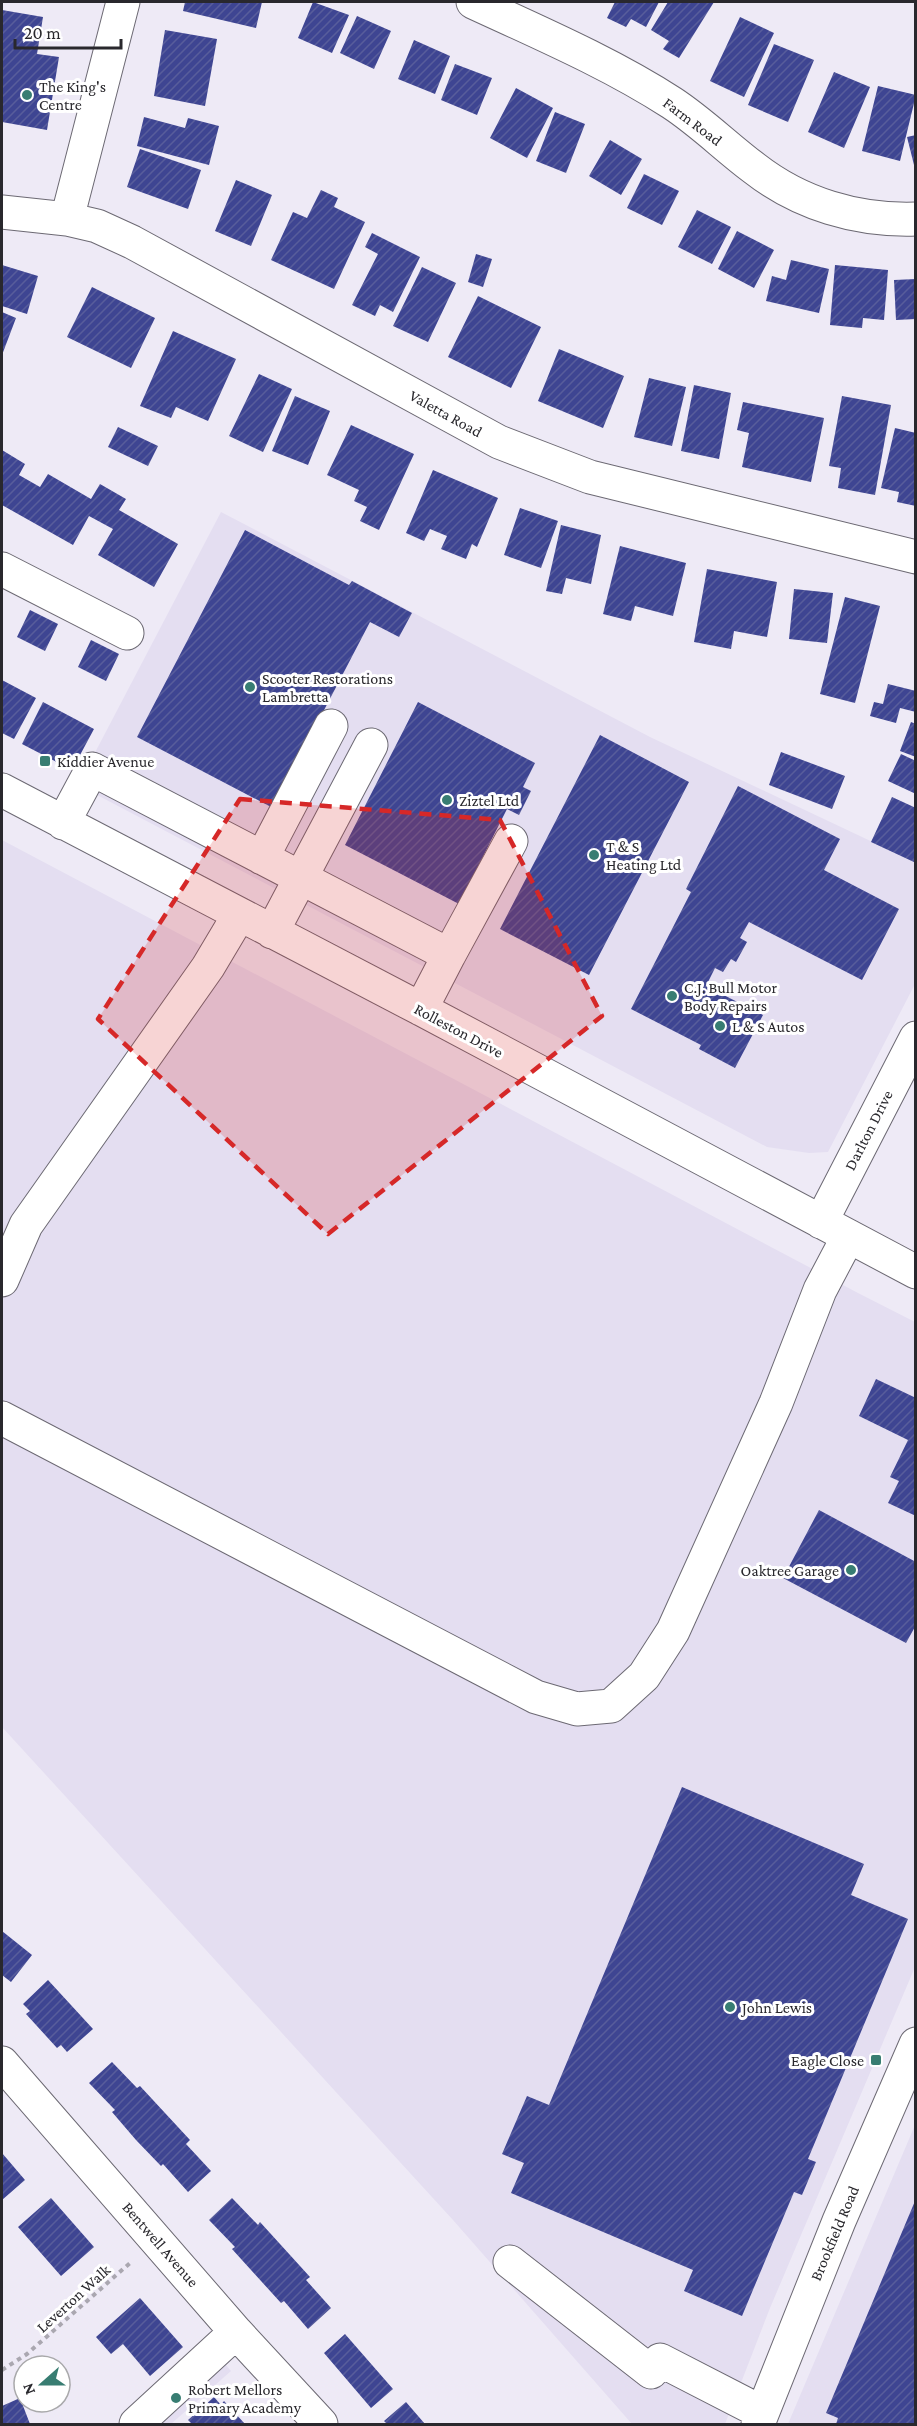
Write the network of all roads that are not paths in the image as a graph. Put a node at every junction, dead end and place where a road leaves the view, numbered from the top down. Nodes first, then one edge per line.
1 (123, 2) edge
2 (473, 2) edge
3 (2, 212) edge
4 (67, 219) junction
5 (915, 219) edge
6 (915, 557) edge
7 (2, 569) edge
8 (127, 633) dead end
9 (332, 726) dead end
10 (371, 746) dead end
11 (2, 790) edge
12 (63, 823) junction
13 (511, 841) dead end
14 (262, 858) junction
15 (300, 878) junction
16 (239, 915) junction
17 (272, 932) junction
18 (449, 955) junction
19 (421, 1009) junction
20 (915, 1038) edge
21 (834, 1230) junction
22 (915, 1272) edge
23 (2, 1280) edge
24 (2, 1418) edge
25 (915, 2044) edge
26 (2, 2063) edge
27 (510, 2262) dead end
28 (237, 2332) junction
29 (759, 2418) edge
30 (136, 2424) edge
31 (321, 2424) edge

1 - 4 street
2 - 5 street, Farm Road
3 - 4 street, Valetta Road
4 - 6 street, Valetta Road
7 - 8 street
9 - 14 street
10 - 15 street
11 - 12 street, Rolleston Drive
12 - 14 street
12 - 16 street, Rolleston Drive
13 - 18 street
14 - 15 street
15 - 17 street
15 - 18 street
16 - 17 street, Rolleston Drive
16 - 23 street
17 - 19 street, Rolleston Drive
18 - 19 street
19 - 21 street, Rolleston Drive
20 - 21 street, Darlton Drive
21 - 22 street, Rolleston Drive
21 - 24 street, Darlton Drive
25 - 29 street, Brookfield Road
26 - 28 street, Bentwell Avenue
27 - 29 street
28 - 30 street
28 - 31 street, Bentwell Avenue

